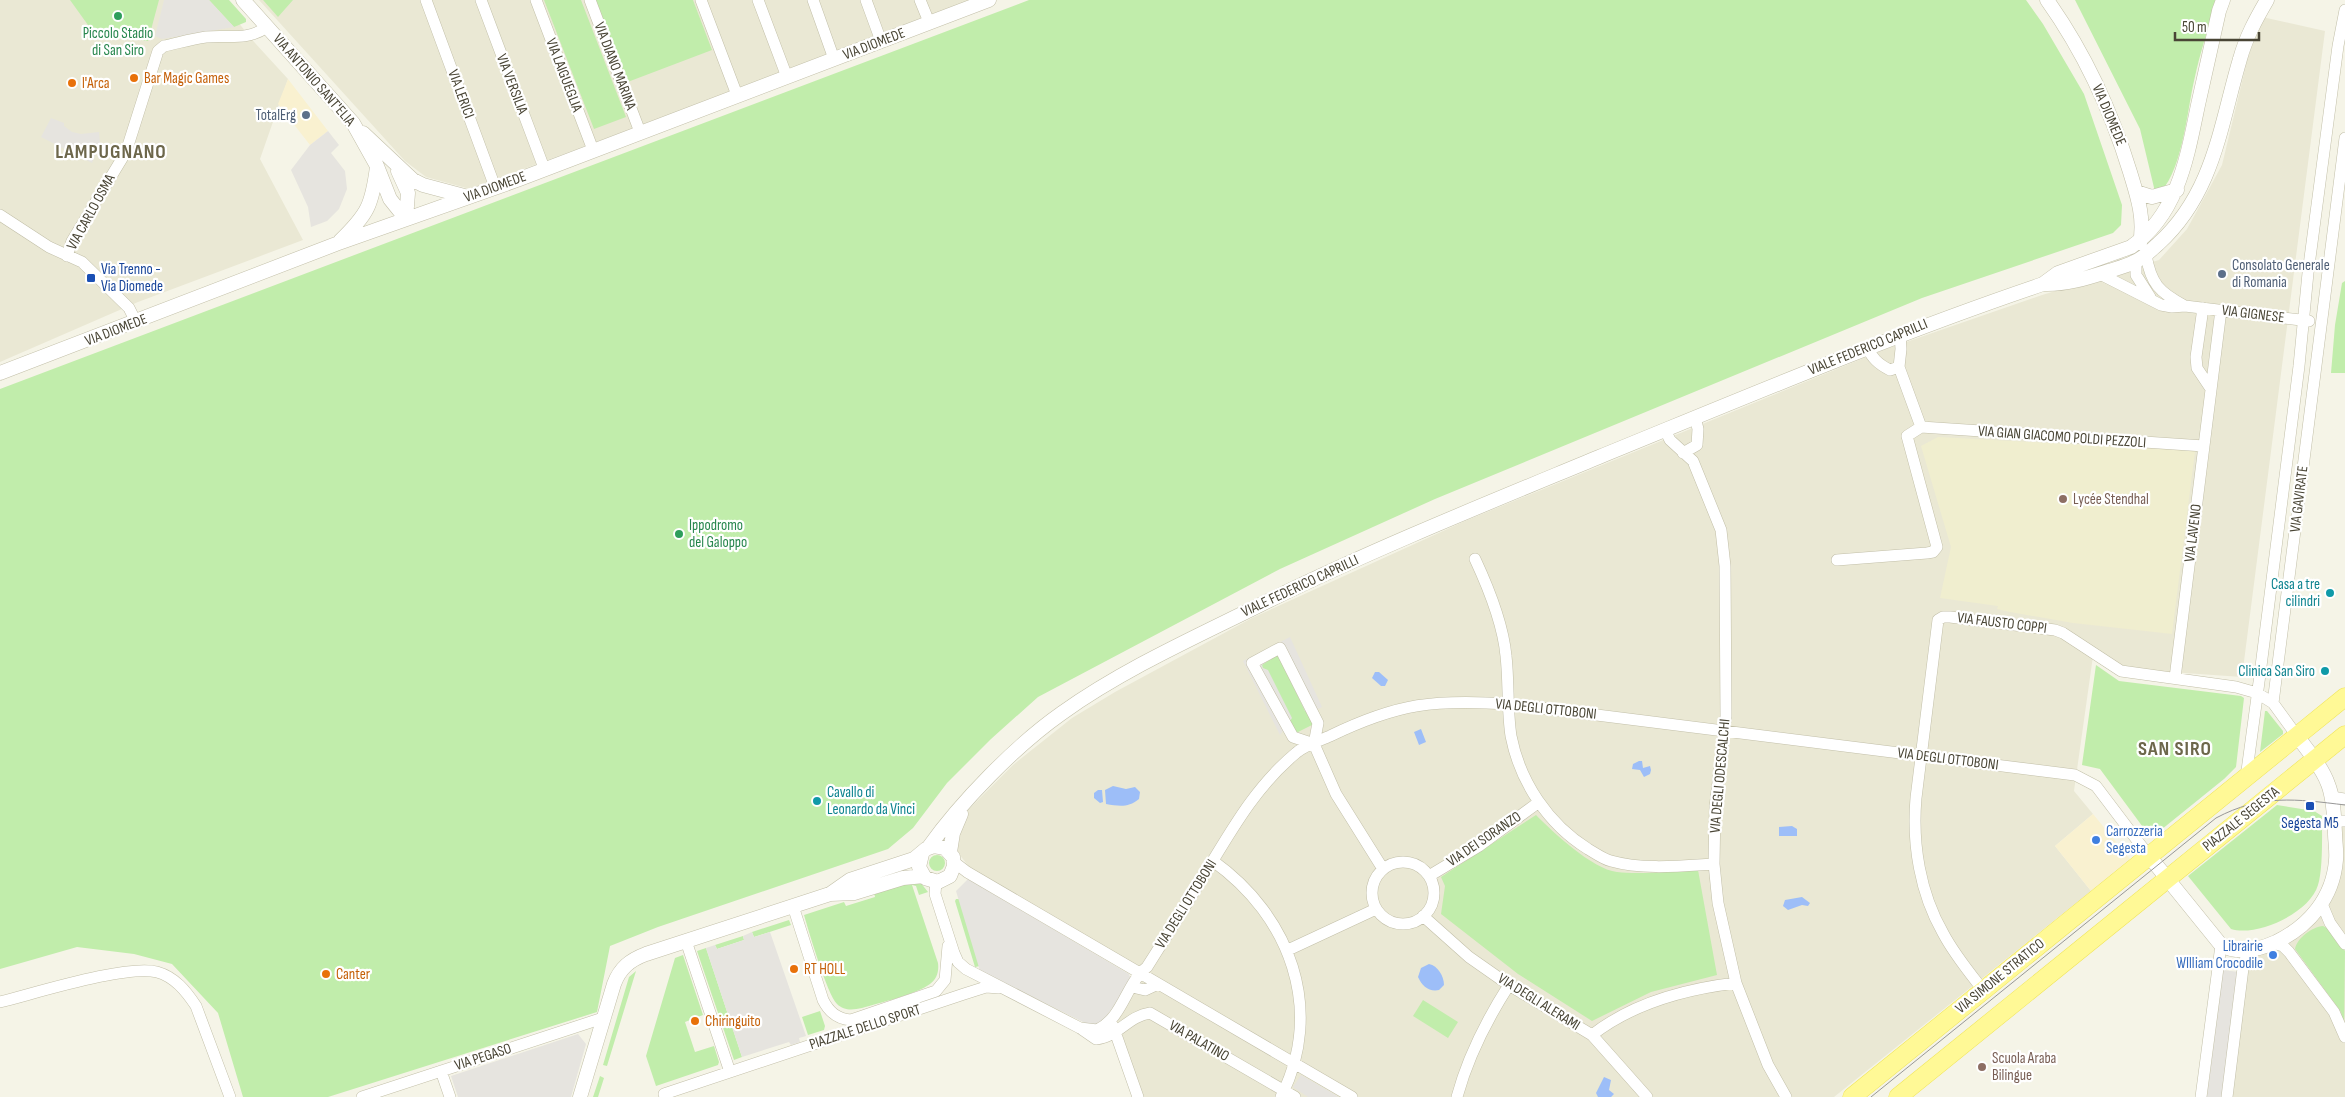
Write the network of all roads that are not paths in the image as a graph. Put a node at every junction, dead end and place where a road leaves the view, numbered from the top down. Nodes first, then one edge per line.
1 (243, 0) edge
2 (426, 0) edge
3 (481, 0) edge
4 (536, 0) edge
5 (590, 0) edge
6 (701, 0) edge
7 (758, 0) edge
8 (813, 0) edge
9 (866, 0) edge
10 (920, 0) edge
11 (989, 0) edge
12 (2047, 0) edge
13 (2266, 0) edge
14 (2218, 4) edge
15 (2345, 10) edge
16 (929, 22) junction
17 (267, 27) junction
18 (881, 41) junction
19 (834, 59) junction
20 (787, 77) junction
21 (737, 95) junction
22 (352, 123) junction
23 (640, 132) junction
24 (2345, 138) edge
25 (593, 150) junction
26 (389, 158) junction
27 (377, 166) junction
28 (544, 168) junction
29 (495, 187) junction
30 (2176, 190) junction
31 (2136, 192) junction
32 (468, 197) junction
33 (0, 215) edge
34 (406, 219) junction
35 (2140, 240) junction
36 (336, 244) junction
37 (67, 256) junction
38 (2141, 258) junction
39 (2100, 274) junction
40 (2042, 284) junction
41 (2306, 294) junction
42 (2324, 294) junction
43 (2153, 300) junction
44 (2185, 306) junction
45 (2203, 308) junction
46 (2221, 310) junction
47 (2303, 321) junction
48 (136, 322) junction
49 (2321, 323) junction
50 (1900, 334) junction
51 (1867, 347) junction
52 (2299, 362) junction
53 (1899, 366) junction
54 (2315, 366) junction
55 (0, 373) edge
56 (2211, 388) junction
57 (1695, 417) junction
58 (1921, 428) junction
59 (1665, 430) junction
60 (2204, 446) junction
61 (1683, 452) junction
62 (1474, 559) dead end
63 (1837, 560) dead end
64 (2175, 678) junction
65 (2257, 693) junction
66 (2345, 697) edge
67 (1509, 704) junction
68 (2273, 704) junction
69 (2317, 720) junction
70 (1724, 730) junction
71 (2297, 736) junction
72 (2340, 738) edge
73 (1314, 744) junction
74 (1922, 755) junction
75 (2314, 760) junction
76 (2246, 778) junction
77 (2339, 798) edge
78 (968, 800) junction
79 (1539, 802) junction
80 (2340, 821) edge
81 (925, 851) junction
82 (2149, 856) junction
83 (952, 857) junction
84 (1213, 861) junction
85 (1714, 864) junction
86 (1383, 869) junction
87 (1429, 876) junction
88 (2167, 878) junction
89 (930, 879) junction
90 (830, 894) junction
91 (2322, 904) junction
92 (793, 906) junction
93 (1376, 909) junction
94 (1424, 916) junction
95 (948, 936) junction
96 (686, 941) junction
97 (2273, 943) junction
98 (2345, 944) edge
99 (2221, 945) junction
100 (1288, 950) junction
101 (2248, 950) junction
102 (1139, 973) junction
103 (1736, 983) junction
104 (1158, 984) junction
105 (1509, 985) junction
106 (1132, 987) junction
107 (1001, 988) junction
108 (1983, 990) junction
109 (0, 1002) edge
110 (603, 1018) junction
111 (1111, 1020) junction
112 (1080, 1028) junction
113 (1114, 1034) junction
114 (1592, 1035) junction
115 (2345, 1037) edge
116 (1296, 1064) junction
117 (441, 1071) junction
118 (730, 1072) junction
119 (664, 1094) dead end
120 (1283, 1094) edge
121 (230, 1097) edge
122 (362, 1097) edge
123 (450, 1097) edge
124 (580, 1097) edge
125 (1138, 1097) edge
126 (1294, 1097) edge
127 (1352, 1097) edge
128 (1457, 1097) edge
129 (1647, 1097) edge
130 (1786, 1097) edge
131 (1852, 1097) edge
132 (1898, 1097) edge
133 (2201, 1097) edge
134 (2227, 1097) edge

1 - 17 street, VIA ANTONIO SANT'ELIA
2 - 29 street, VIA LERICI
3 - 28 street, VIA VERSILIA
4 - 25 street, VIA LAIGUEGLIA
5 - 23 street, VIA DIANO MARINA
6 - 21 street
7 - 20 street
8 - 19 street
9 - 18 street
10 - 16 street
11 - 16 street, VIA DIOMEDE
12 - 31 street, VIA DIOMEDE
13 - 38 street, VIALE FEDERICO CAPRILLI
14 - 30 street, VIALE FEDERICO CAPRILLI
15 - 41 street, VIA GAVIRATE
16 - 18 street, VIA DIOMEDE
17 - 22 street, VIA ANTONIO SANT'ELIA
17 - 37 street, VIA CARLO OSMA
18 - 19 street, VIA DIOMEDE
19 - 20 street, VIA DIOMEDE
20 - 21 street, VIA DIOMEDE
21 - 23 street, VIA DIOMEDE
22 - 26 street
22 - 27 street, VIA ANTONIO SANT'ELIA
23 - 25 street, VIA DIOMEDE
24 - 42 street, VIA GAVIRATE
25 - 28 street, VIA DIOMEDE
26 - 32 street
26 - 34 street
27 - 34 street, VIA ANTONIO SANT'ELIA
27 - 36 street
28 - 29 street, VIA DIOMEDE
29 - 32 street, VIA DIOMEDE
30 - 31 street
30 - 35 street, VIALE FEDERICO CAPRILLI
31 - 35 street, VIA DIOMEDE
32 - 34 street, VIA DIOMEDE
33 - 37 street
34 - 36 street, VIA DIOMEDE
35 - 38 street
35 - 40 street, VIALE FEDERICO CAPRILLI
36 - 48 street, VIA DIOMEDE
37 - 48 street
38 - 39 street, VIALE FEDERICO CAPRILLI
38 - 43 street
38 - 44 street, VIA GIGNESE
39 - 40 street, VIALE FEDERICO CAPRILLI
39 - 43 street, VIA GIGNESE
40 - 50 street, VIALE FEDERICO CAPRILLI
41 - 42 street
41 - 47 street, VIA GAVIRATE
42 - 49 street, VIA GAVIRATE
43 - 44 street, VIA GIGNESE
44 - 45 street, VIA GIGNESE
45 - 46 street, VIA GIGNESE
45 - 56 street
46 - 47 street, VIA GIGNESE
46 - 56 street, VIA LAVENO
47 - 49 street, VIA GIGNESE
47 - 52 street, VIA GAVIRATE
48 - 55 street, VIA DIOMEDE
49 - 54 street, VIA GAVIRATE
50 - 51 street, VIALE FEDERICO CAPRILLI
50 - 53 street
51 - 53 street
51 - 57 street, VIALE FEDERICO CAPRILLI
52 - 54 street
52 - 65 street, VIA GAVIRATE
53 - 58 street
54 - 68 street, VIA GAVIRATE
56 - 60 street, VIA LAVENO
57 - 59 street, VIALE FEDERICO CAPRILLI
57 - 61 street
58 - 60 street, VIA GIAN GIACOMO POLDI PEZZOLI
58 - 63 street
59 - 61 street
59 - 78 street, VIALE FEDERICO CAPRILLI
60 - 64 street, VIA LAVENO
61 - 70 street, VIA DEGLI ODESCALCHI
62 - 67 street
64 - 65 street
64 - 74 street, VIA FAUSTO COPPI
65 - 68 street
65 - 76 street, PIAZZALE SEGESTA
66 - 69 main road, PIAZZALE SEGESTA
67 - 70 street, VIA DEGLI OTTOBONI
67 - 73 street, VIA DEGLI OTTOBONI
67 - 79 street
68 - 71 street
69 - 71 main road, PIAZZALE SEGESTA
69 - 72 main road
70 - 74 street, VIA DEGLI OTTOBONI
70 - 85 street, VIA DEGLI ODESCALCHI
71 - 75 street
71 - 76 main road, PIAZZALE SEGESTA
72 - 75 main road, PIAZZALE SEGESTA
73 - 73 street
73 - 84 street, VIA DEGLI OTTOBONI
73 - 86 street
74 - 82 street, VIA DEGLI OTTOBONI
74 - 108 street
75 - 77 street
75 - 88 main road, PIAZZALE SEGESTA
76 - 82 main road, PIAZZALE SEGESTA
77 - 80 street
78 - 81 street, VIALE FEDERICO CAPRILLI
78 - 83 street, VIALE FEDERICO CAPRILLI
79 - 85 street
79 - 87 street, VIA DEI SORANZO
80 - 91 street
81 - 83 street
81 - 89 street, PIAZZALE DELLO SPORT
81 - 90 street
82 - 88 street
82 - 108 main road, VIA SIMONE STRATICO
83 - 89 street
83 - 102 street
84 - 100 street
84 - 102 street, VIA DEGLI OTTOBONI
85 - 103 street, VIA DEGLI ODESCALCHI
86 - 87 street
86 - 93 street
87 - 94 street
88 - 99 street
88 - 132 main road, VIA SIMONE STRATICO
89 - 90 street
89 - 95 street, PIAZZALE DELLO SPORT
90 - 92 street
91 - 97 street
91 - 98 street
92 - 95 street, PIAZZALE DELLO SPORT
92 - 96 street
93 - 94 street
93 - 100 street
94 - 105 street, VIA DEGLI ALERAMI
95 - 107 street, PIAZZALE DELLO SPORT
96 - 110 street
96 - 118 street
97 - 101 street
97 - 115 street
99 - 101 street
99 - 133 street
100 - 116 street
101 - 134 street
102 - 104 street, VIA PALATINO
102 - 106 street
103 - 114 street
103 - 130 street, VIA DEGLI ODESCALCHI
104 - 106 street
104 - 116 street, VIA PALATINO
105 - 114 street, VIA DEGLI ALERAMI
105 - 128 street
106 - 111 street
107 - 112 street, PIAZZALE DELLO SPORT
107 - 118 street, PIAZZALE DELLO SPORT
108 - 131 main road, VIA SIMONE STRATICO
109 - 121 street
110 - 117 street, VIA PEGASO
110 - 124 street
111 - 112 street
111 - 113 street
112 - 113 street, PIAZZALE DELLO SPORT
113 - 120 street, VIA PALATINO
113 - 125 street
114 - 129 street, VIA DEGLI ALERAMI
116 - 120 street
116 - 127 street, VIA PALATINO
117 - 122 street, VIA PEGASO
117 - 123 street
118 - 119 street, PIAZZALE DELLO SPORT
120 - 126 street, VIA PALATINO

